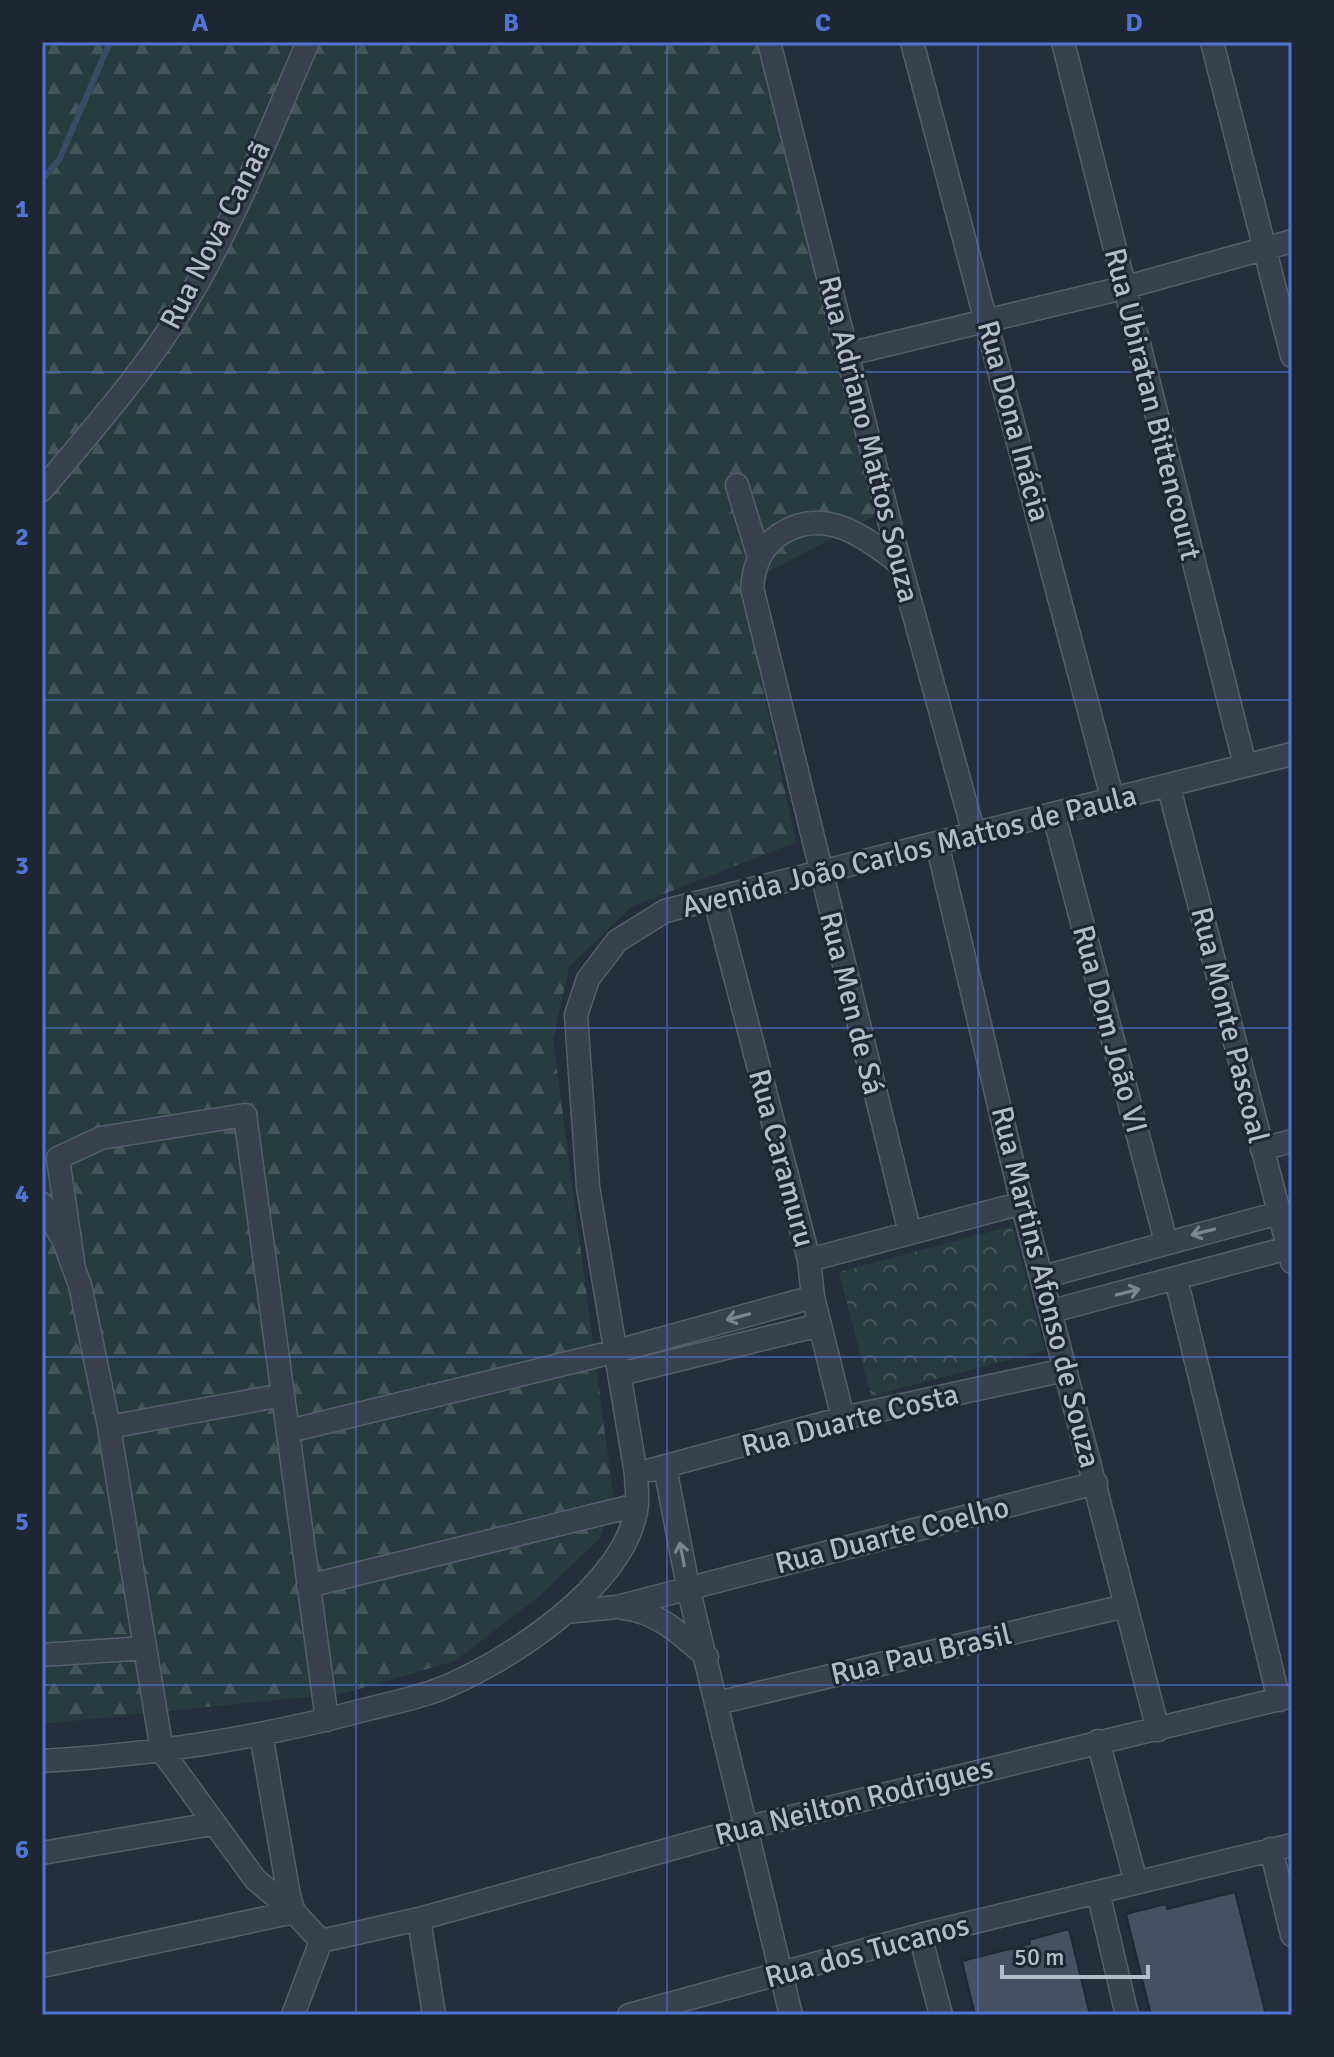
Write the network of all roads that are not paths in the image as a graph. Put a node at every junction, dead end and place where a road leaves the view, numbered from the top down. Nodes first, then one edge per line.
1 (308, 42) edge
2 (769, 42) edge
3 (912, 42) edge
4 (1063, 42) edge
5 (1212, 42) edge
6 (1292, 241) edge
7 (1265, 247) junction
8 (1123, 288) junction
9 (988, 319) junction
10 (848, 354) junction
11 (1292, 356) edge
12 (737, 485) dead end
13 (42, 490) edge
14 (764, 550) junction
15 (900, 564) junction
16 (1291, 761) edge
17 (1245, 765) junction
18 (1169, 788) junction
19 (1113, 801) junction
20 (1054, 816) junction
21 (974, 834) junction
22 (937, 843) junction
23 (820, 873) junction
24 (715, 900) junction
25 (1292, 1141) edge
26 (1262, 1149) junction
27 (1022, 1203) junction
28 (42, 1204) edge
29 (1279, 1213) junction
30 (910, 1233) junction
31 (1166, 1242) junction
32 (1290, 1255) edge
33 (809, 1260) junction
34 (73, 1262) junction
35 (1043, 1277) junction
36 (1176, 1279) junction
37 (813, 1297) junction
38 (1052, 1311) junction
39 (820, 1325) junction
40 (613, 1352) junction
41 (1065, 1370) junction
42 (620, 1374) junction
43 (283, 1395) junction
44 (843, 1418) junction
45 (109, 1427) junction
46 (289, 1431) junction
47 (665, 1467) junction
48 (636, 1474) junction
49 (1096, 1483) junction
50 (637, 1505) junction
51 (308, 1586) junction
52 (688, 1587) junction
53 (1125, 1606) junction
54 (617, 1607) junction
55 (566, 1612) junction
56 (145, 1648) junction
57 (42, 1655) edge
58 (707, 1657) junction
59 (1286, 1698) edge
60 (717, 1703) junction
61 (327, 1720) junction
62 (1158, 1730) junction
63 (261, 1734) junction
64 (1098, 1741) junction
65 (162, 1751) junction
66 (42, 1761) edge
67 (212, 1824) junction
68 (746, 1828) junction
69 (1281, 1847) edge
70 (42, 1853) edge
71 (1136, 1882) junction
72 (1098, 1892) junction
73 (294, 1912) junction
74 (419, 1919) junction
75 (920, 1935) junction
76 (1292, 1935) edge
77 (321, 1941) junction
78 (42, 1966) edge
79 (782, 1975) junction
80 (293, 2015) edge
81 (434, 2015) edge
82 (629, 2015) edge
83 (791, 2015) edge
84 (941, 2015) edge
85 (1127, 2015) edge

1 - 13 street, Rua Nova Canaã
2 - 10 street, Rua Adriano Mattos Souza
3 - 9 street, Rua Dona Inácia
4 - 8 street, Rua Ubiratan Bittencourt
5 - 7 street
6 - 7 street
7 - 8 street
7 - 11 street
8 - 9 street
8 - 17 street, Rua Ubiratan Bittencourt
9 - 10 street
9 - 19 street, Rua Dona Inácia
10 - 15 street, Rua Adriano Mattos Souza
12 - 14 street
14 - 15 street
14 - 23 street, Rua Men de Sá
15 - 21 street, Rua Adriano Mattos Souza
16 - 17 street, Avenida João Carlos Mattos de Paula
17 - 18 street, Avenida João Carlos Mattos de Paula
18 - 19 street, Avenida João Carlos Mattos de Paula
18 - 26 street, Rua Monte Pascoal
19 - 20 street, Avenida João Carlos Mattos de Paula
20 - 21 street, Avenida João Carlos Mattos de Paula
20 - 31 street, Rua Dom João VI
21 - 22 street, Avenida João Carlos Mattos de Paula
22 - 23 street, Avenida João Carlos Mattos de Paula
22 - 27 street, Rua Martins Afonso de Souza
23 - 24 street, Avenida João Carlos Mattos de Paula
23 - 30 street, Rua Men de Sá
24 - 33 street, Rua Caramuru
24 - 40 street, Avenida João Carlos Mattos de Paula
25 - 26 street
26 - 29 street, Rua Monte Pascoal
27 - 30 street
27 - 35 street, Rua Martins Afonso de Souza
28 - 34 street
29 -> 31 street
29 - 32 street, Rua Monte Pascoal
30 - 33 street
31 - 35 street
32 - 36 street
33 - 37 street, Rua Caramuru
34 - 43 street
34 - 45 street
35 - 38 street, Rua Martins Afonso de Souza
38 -> 36 street
36 - 59 street
37 - 39 street, Rua Caramuru
37 -> 40 street
38 - 41 street, Rua Martins Afonso de Souza
39 - 42 street
39 - 44 street, Rua Caramuru
40 - 42 street, Avenida João Carlos Mattos de Paula
40 - 46 street
41 - 44 street, Rua Duarte Costa
41 - 49 street, Rua Martins Afonso de Souza
42 - 48 street, Avenida João Carlos Mattos de Paula
43 - 45 street
43 - 46 street
44 - 47 street, Rua Duarte Costa
45 - 56 street
46 - 51 street
47 - 48 street, Rua Duarte Costa
52 -> 47 street
48 - 50 street, Avenida João Carlos Mattos de Paula
49 - 52 street, Rua Duarte Coelho
49 - 53 street, Rua Martins Afonso de Souza
50 - 51 street
50 - 55 street, Avenida João Carlos Mattos de Paula
51 - 61 street
52 - 54 street, Rua Duarte Coelho
52 - 58 street
53 - 60 street, Rua Pau Brasil
53 - 62 street, Rua Martins Afonso de Souza
54 - 55 street
54 - 58 street
55 - 61 street, Avenida João Carlos Mattos de Paula
56 - 57 street
56 - 65 street
58 - 60 street
59 - 62 street, Rua Neilton Rodrigues
60 - 68 street
61 - 63 street, Avenida João Carlos Mattos de Paula
62 - 64 street, Rua Neilton Rodrigues
63 - 65 street, Avenida João Carlos Mattos de Paula
63 - 73 street
64 - 68 street, Rua Neilton Rodrigues
64 - 71 street
65 - 66 street, Avenida João Carlos Mattos de Paula
65 - 67 street
67 - 70 street
67 - 73 street
68 - 74 street, Rua Neilton Rodrigues
68 - 79 street
69 - 71 street, Rua dos Tucanos
69 - 76 street
71 - 72 street, Rua dos Tucanos
72 - 75 street, Rua dos Tucanos
72 - 85 street
73 - 77 street
73 - 78 street
74 - 77 street, Rua Neilton Rodrigues
74 - 81 street
75 - 79 street, Rua dos Tucanos
75 - 84 street
77 - 80 street
79 - 82 street, Rua dos Tucanos
79 - 83 street

